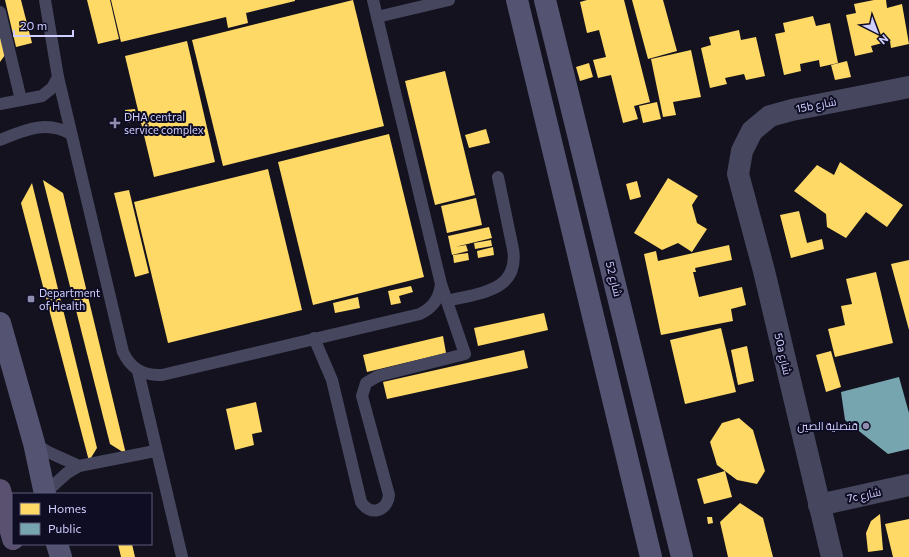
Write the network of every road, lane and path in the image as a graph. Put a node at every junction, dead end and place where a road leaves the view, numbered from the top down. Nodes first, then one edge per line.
1 (45, 0) edge
2 (373, 0) edge
3 (449, 0) edge
4 (517, 0) edge
5 (545, 0) edge
6 (0, 12) edge
7 (377, 17) junction
8 (58, 77) junction
9 (909, 87) edge
10 (21, 100) junction
11 (0, 104) edge
12 (71, 134) junction
13 (0, 140) edge
14 (742, 151) joint
15 (498, 177) dead end
16 (442, 284) junction
17 (447, 301) junction
18 (0, 323) edge
19 (314, 338) junction
20 (138, 371) junction
21 (34, 443) junction
22 (155, 451) junction
23 (79, 466) junction
24 (909, 485) edge
25 (0, 490) edge
26 (45, 493) edge
27 (46, 493) edge
28 (819, 505) junction
29 (12, 535) edge
30 (14, 545) edge
31 (57, 545) edge
32 (18, 557) edge
33 (61, 557) edge
34 (182, 557) edge
35 (651, 557) edge
36 (682, 557) edge
37 (832, 557) edge

1 - 8 lane
2 - 7 lane
3 - 7 lane
4 - 35 street
5 - 36 street, شارع 52
6 - 10 lane
7 - 16 lane
8 - 10 lane
8 - 12 lane
9 - 14 street, 15b شارع
10 - 11 lane
12 - 13 lane
12 - 20 lane
14 - 28 street, 50a شارع
15 - 17 lane
16 - 17 lane
16 - 19 lane
17 - 19 lane
18 - 21 street
19 - 20 lane
20 - 22 lane
21 - 23 lane
21 - 26 street
22 - 23 lane
22 - 34 lane
23 - 27 lane
24 - 28 street, 7c شارع
25 - 29 main road
28 - 37 street, 50a شارع
30 - 32 main road
31 - 33 street

